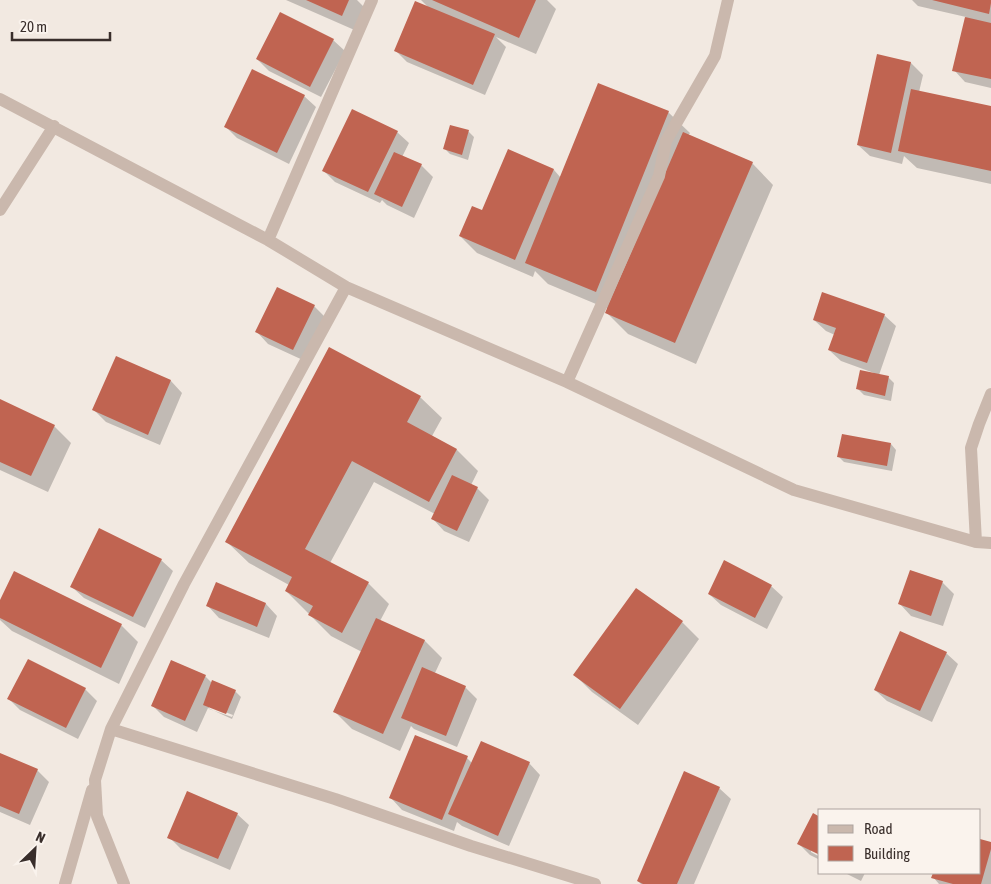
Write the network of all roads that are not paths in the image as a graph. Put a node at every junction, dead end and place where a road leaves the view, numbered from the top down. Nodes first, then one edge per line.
1 (372, 0) edge
2 (728, 0) edge
3 (0, 99) edge
4 (54, 126) junction
5 (0, 210) edge
6 (268, 240) junction
7 (346, 287) junction
8 (567, 382) junction
9 (991, 394) edge
10 (976, 542) junction
11 (991, 543) edge
12 (111, 729) junction
13 (95, 780) junction
14 (65, 884) edge
15 (124, 884) edge
16 (595, 884) edge

1 - 6 street
2 - 8 street
3 - 4 street
4 - 5 street
4 - 6 street
6 - 7 street
7 - 8 street
7 - 12 street
8 - 10 street
9 - 10 street
10 - 11 street
12 - 13 street
12 - 16 street
13 - 14 street
13 - 15 street

